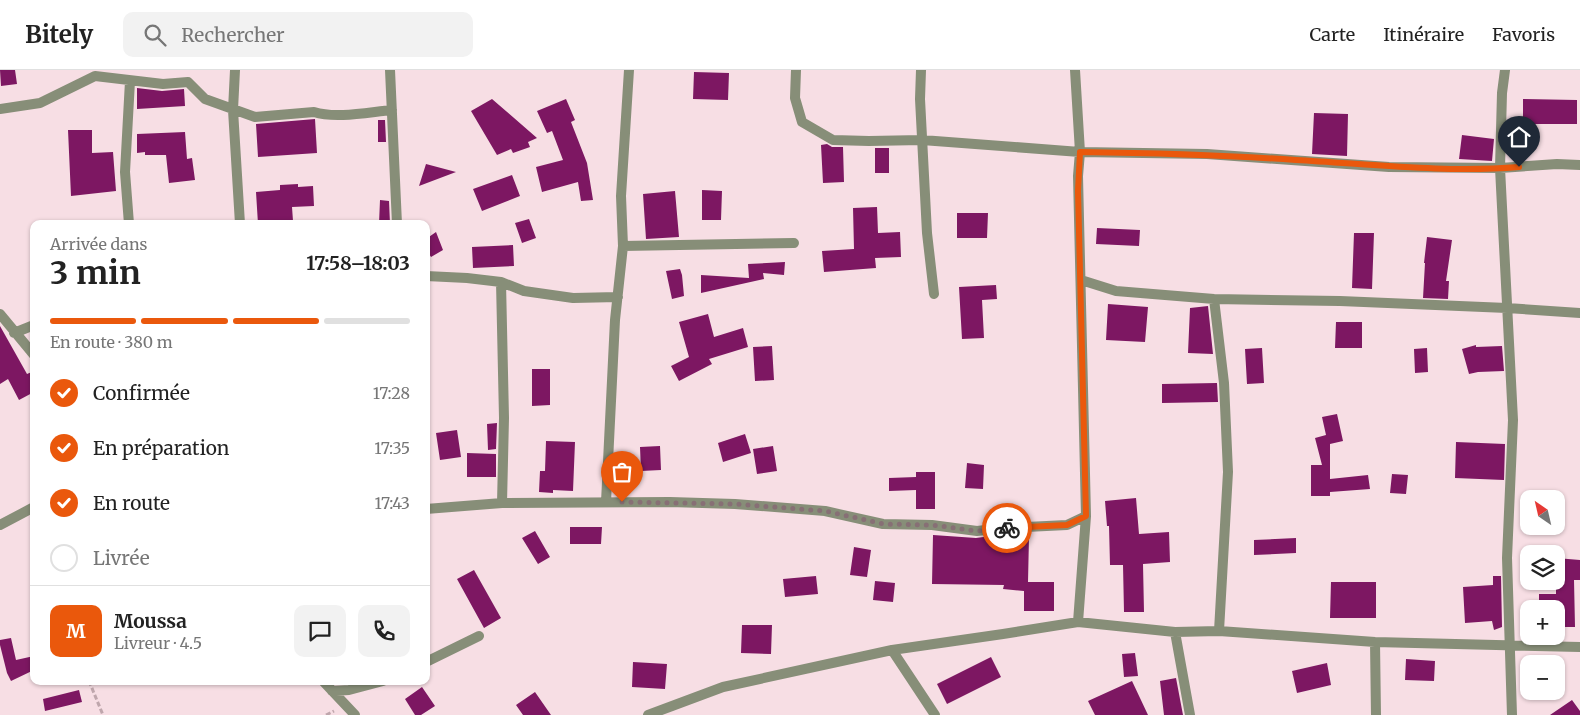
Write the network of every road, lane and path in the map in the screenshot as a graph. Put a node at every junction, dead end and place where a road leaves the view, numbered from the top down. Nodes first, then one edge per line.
1 (235, 70) edge
2 (390, 70) edge
3 (629, 70) edge
4 (796, 70) edge
5 (921, 70) edge
6 (1075, 70) edge
7 (1505, 70) edge
8 (130, 81) junction
9 (0, 108) edge
10 (233, 110) junction
11 (392, 110) junction
12 (922, 140) junction
13 (1080, 152) junction
14 (1580, 165) edge
15 (1500, 168) junction
16 (129, 220) edge
17 (240, 220) edge
18 (397, 220) edge
19 (794, 243) dead end
20 (623, 246) junction
21 (430, 276) edge
22 (1081, 280) junction
23 (501, 282) junction
24 (934, 294) dead end
25 (618, 297) junction
26 (1214, 299) junction
27 (1507, 308) junction
28 (1580, 313) edge
29 (0, 314) edge
30 (30, 327) edge
31 (14, 333) junction
32 (30, 351) edge
33 (606, 502) junction
34 (502, 503) junction
35 (30, 509) edge
36 (430, 509) edge
37 (1086, 516) junction
38 (0, 525) edge
39 (1078, 622) junction
40 (1220, 631) junction
41 (1175, 632) junction
42 (479, 636) dead end
43 (1375, 642) junction
44 (1511, 645) junction
45 (1580, 647) edge
46 (892, 650) junction
47 (430, 660) edge
48 (91, 685) edge
49 (327, 685) edge
50 (367, 685) edge
51 (332, 691) junction
52 (103, 715) edge
53 (355, 715) edge
54 (648, 715) edge
55 (935, 715) edge
56 (1190, 715) edge
57 (1376, 715) edge
58 (1512, 715) edge

1 - 10 street
2 - 11 street
3 - 20 street
4 - 12 street
5 - 12 street
6 - 13 street
7 - 15 street
8 - 9 street
8 - 10 street
8 - 16 street
10 - 11 street
10 - 17 street
11 - 18 street
12 - 13 street
12 - 24 street
13 - 15 street
13 - 22 street
14 - 15 street
15 - 27 street
19 - 20 street
20 - 25 street
21 - 23 street
22 - 26 street
22 - 37 street
23 - 25 street
23 - 34 street
25 - 33 street
26 - 27 street
26 - 40 street
27 - 28 street
27 - 44 street
29 - 31 street
30 - 31 street
31 - 32 street
33 - 34 street
33 - 37 street
34 - 36 street
35 - 38 street
37 - 39 street
39 - 41 street
39 - 46 street
40 - 41 street
40 - 43 street
41 - 56 street
42 - 47 street
43 - 44 street
43 - 57 street
44 - 45 street
44 - 58 street
46 - 54 street
46 - 55 street
48 - 52 path
49 - 51 street
50 - 51 street
51 - 53 street

